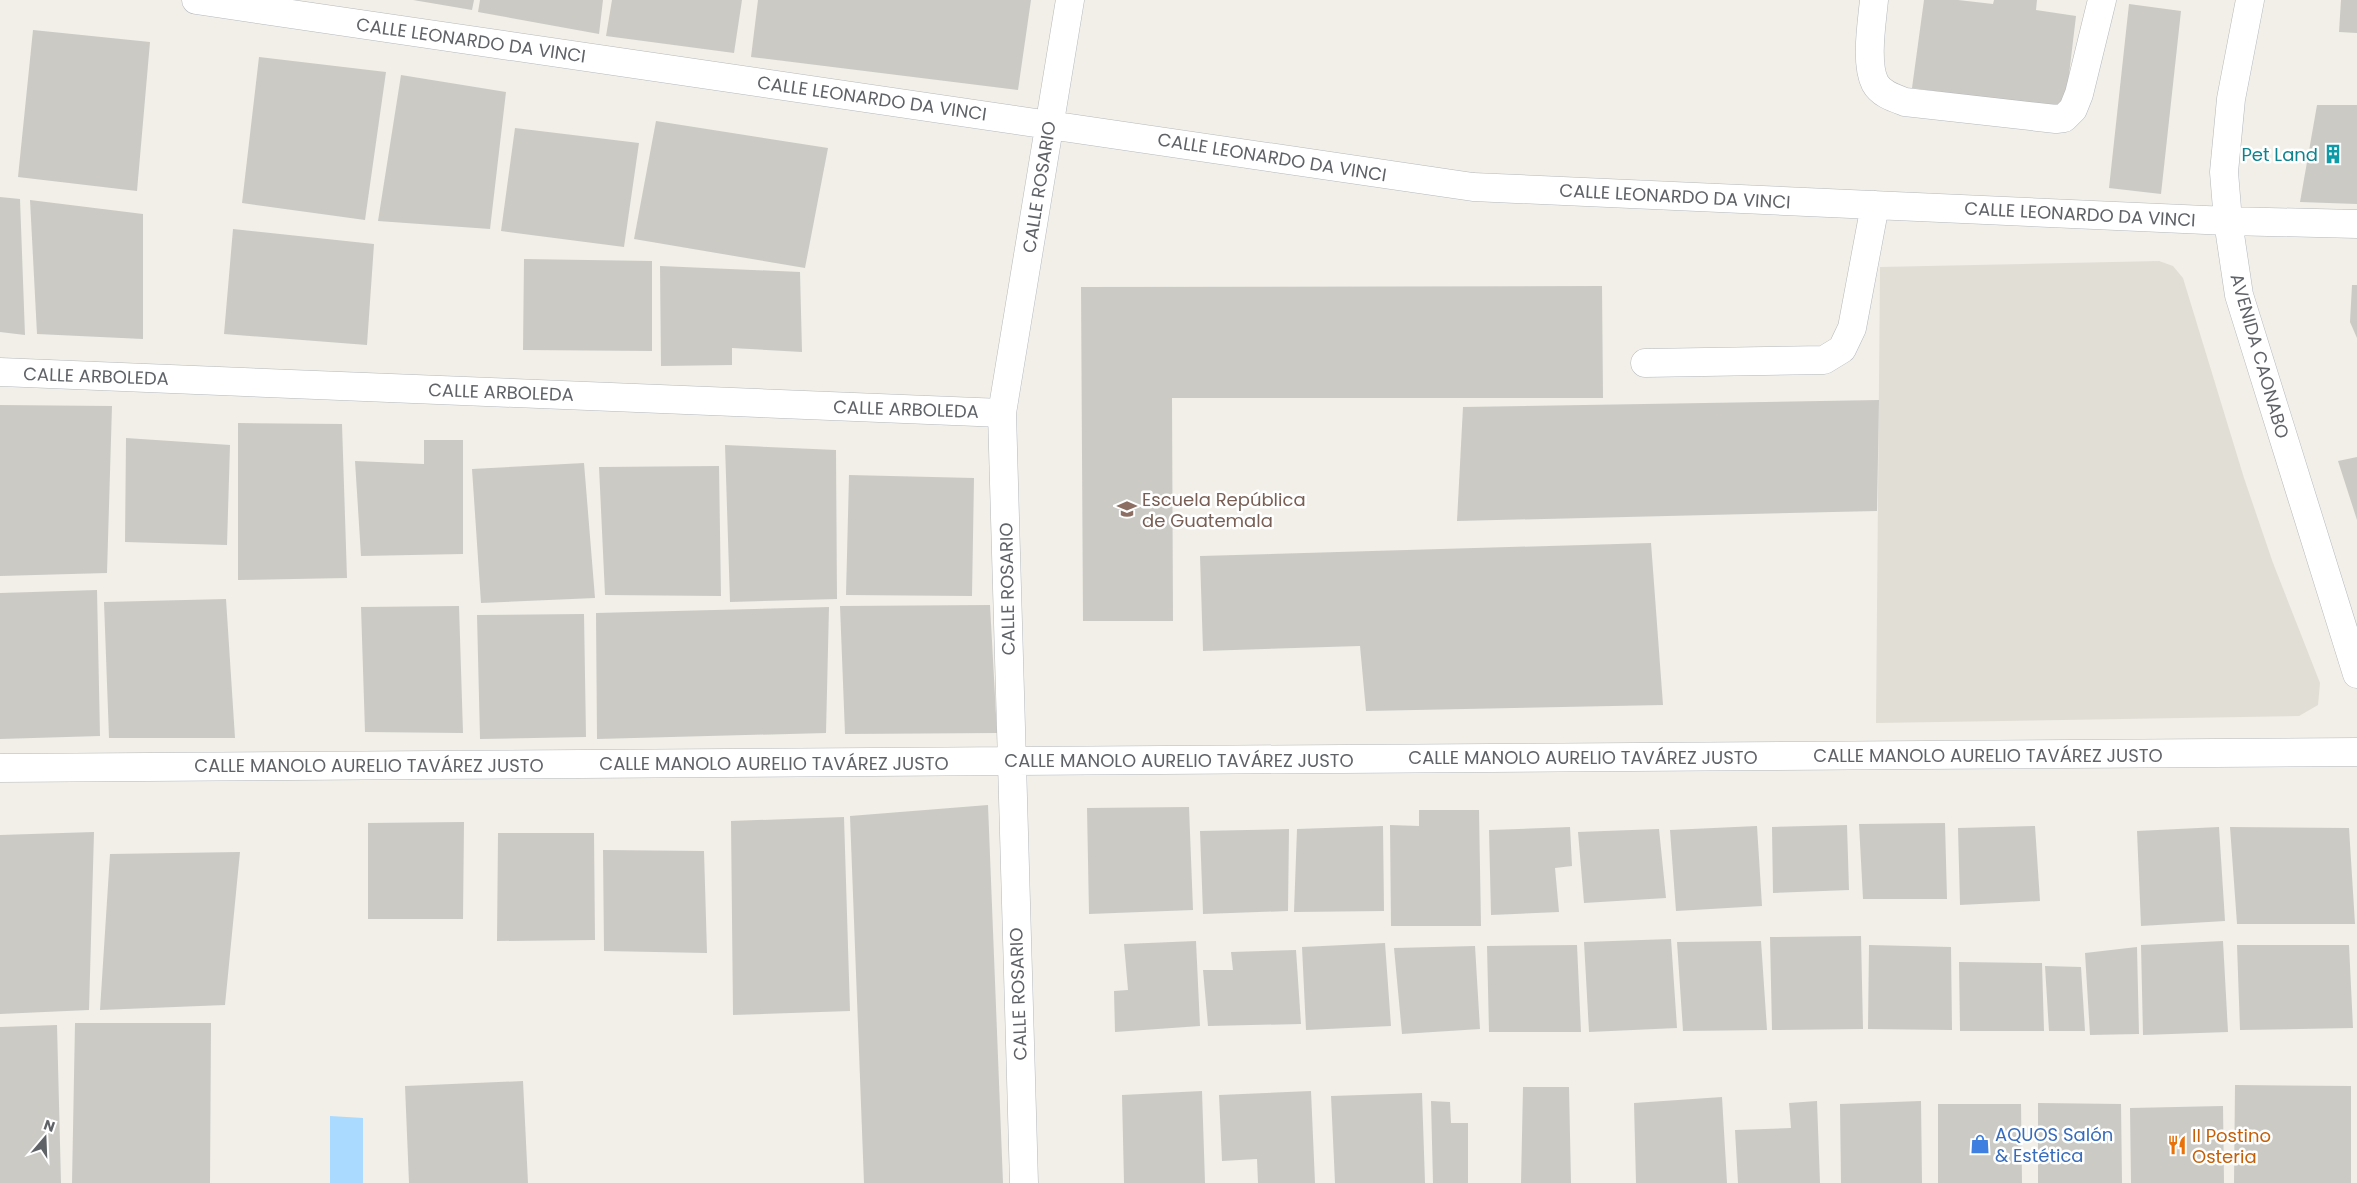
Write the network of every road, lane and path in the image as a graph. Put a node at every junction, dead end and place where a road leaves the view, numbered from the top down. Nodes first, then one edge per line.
1 (196, 0) edge
2 (1070, 0) edge
3 (1874, 0) edge
4 (2102, 0) edge
5 (2245, 1) edge
6 (1050, 123) junction
7 (1875, 205) junction
8 (2228, 221) junction
9 (2357, 224) edge
10 (1645, 363) dead end
11 (0, 372) edge
12 (1002, 413) junction
13 (2357, 674) edge
14 (2357, 752) edge
15 (1011, 761) junction
16 (0, 768) edge
17 (1024, 1183) edge

1 - 6 street, CALLE LEONARDO DA VINCI
2 - 6 street, CALLE ROSARIO
3 - 4 street
5 - 8 street, AVENIDA CAONABO
6 - 7 street, CALLE LEONARDO DA VINCI
6 - 12 street, CALLE ROSARIO
7 - 8 street, CALLE LEONARDO DA VINCI
7 - 10 street
8 - 9 street, CALLE LEONARDO DA VINCI
8 - 13 street, AVENIDA CAONABO
11 - 12 street, CALLE ARBOLEDA
12 - 15 street, CALLE ROSARIO
14 - 15 street, CALLE MANOLO AURELIO TAVÁREZ JUSTO
15 - 16 street, CALLE MANOLO AURELIO TAVÁREZ JUSTO
15 - 17 street, CALLE ROSARIO

